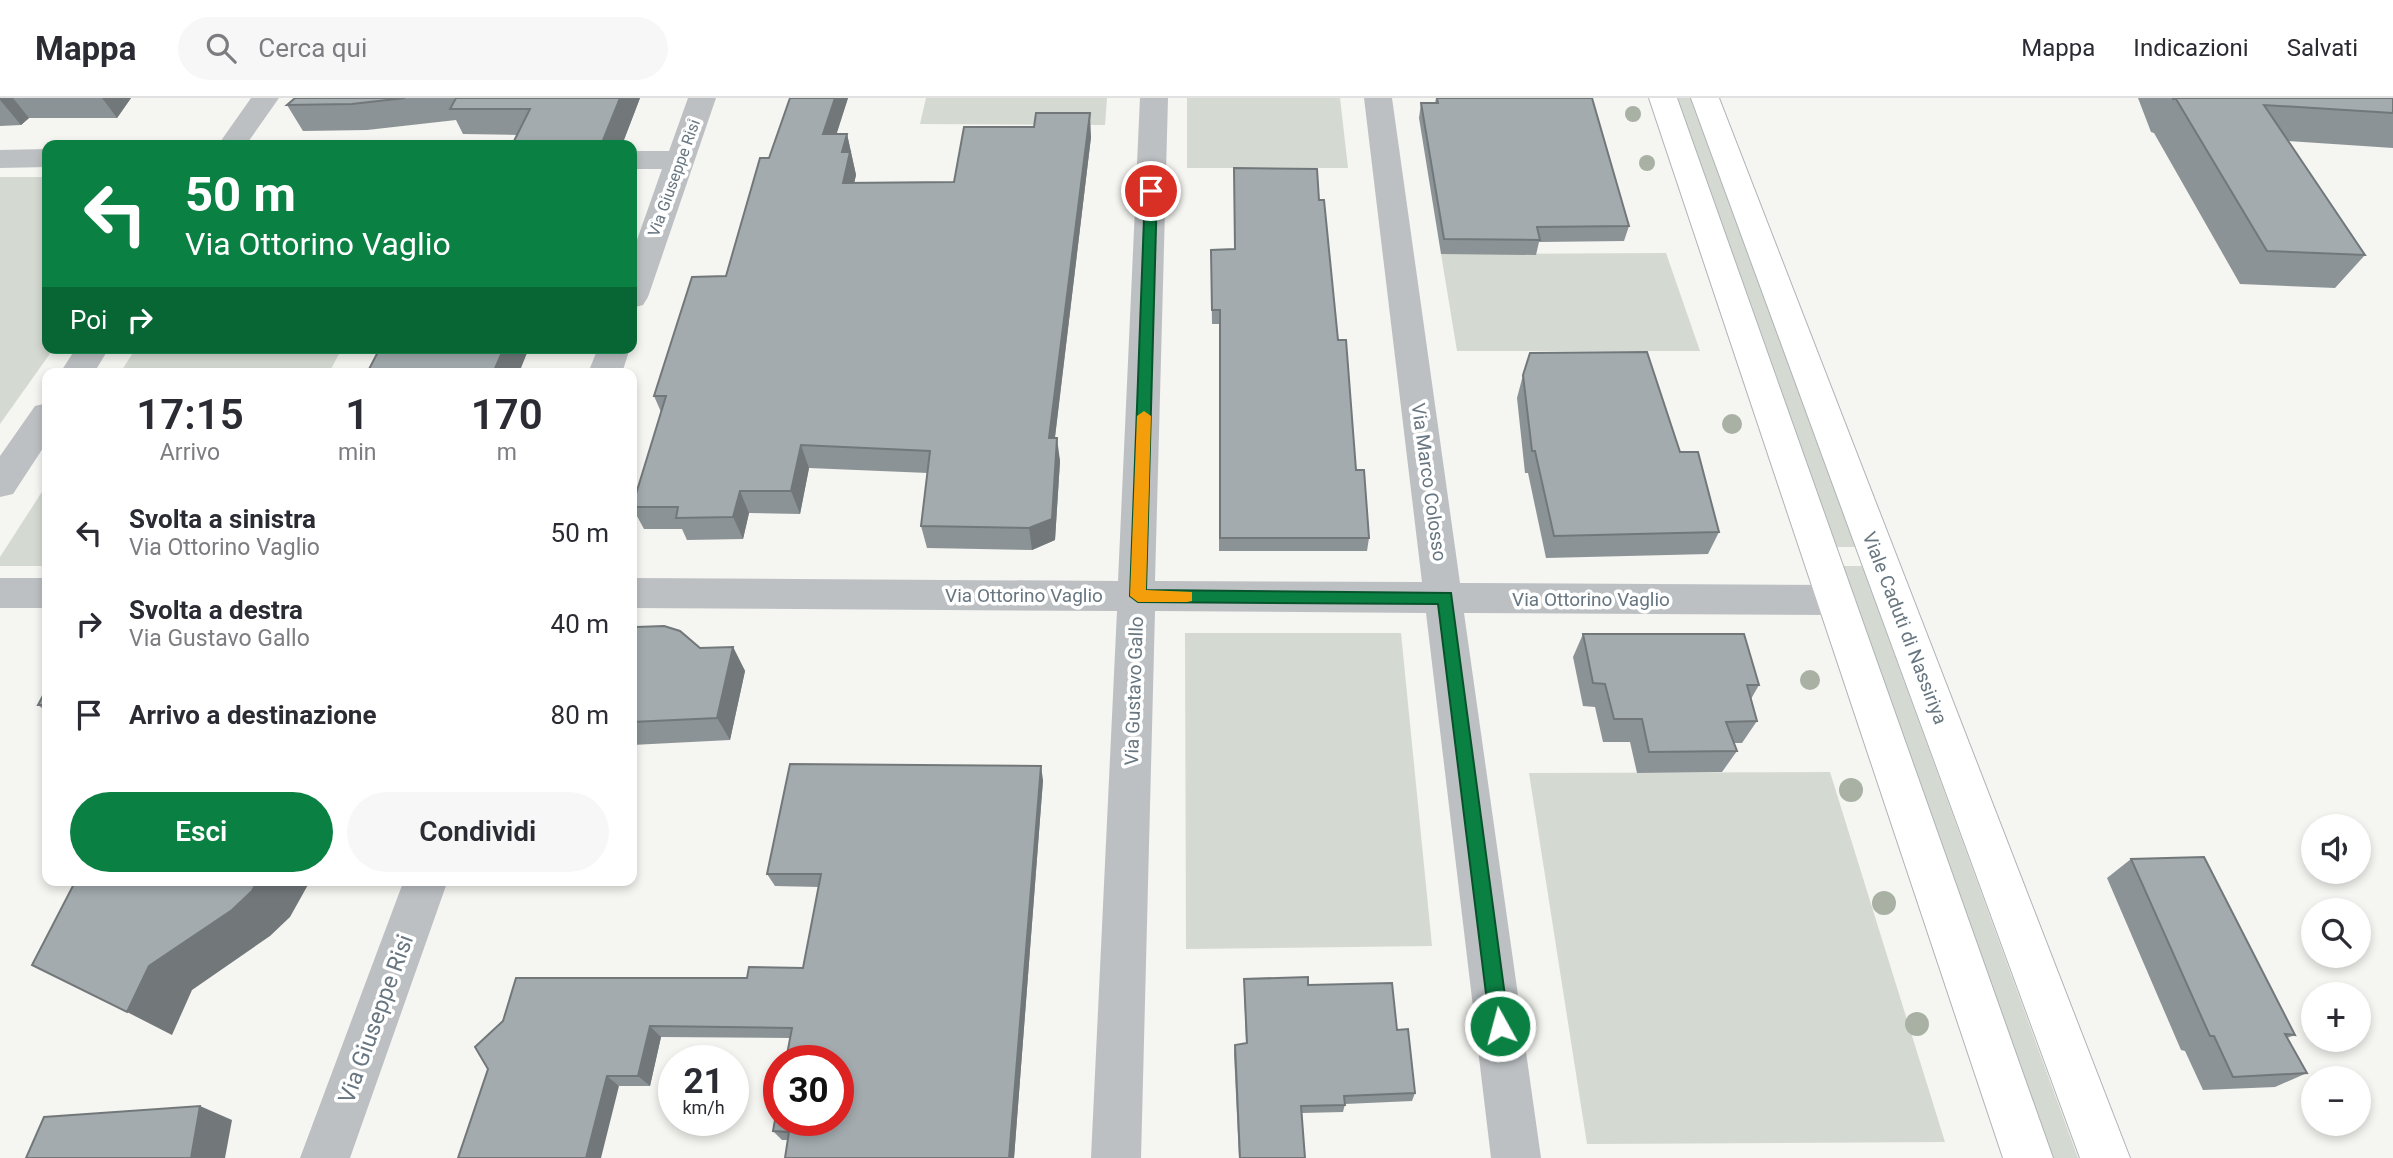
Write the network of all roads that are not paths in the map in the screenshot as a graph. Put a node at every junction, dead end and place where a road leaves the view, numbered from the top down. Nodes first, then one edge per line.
1 (265, 98) edge
2 (702, 98) edge
3 (1154, 98) edge
4 (1378, 98) edge
5 (1663, 98) edge
6 (1705, 98) edge
7 (236, 140) edge
8 (42, 158) edge
9 (0, 159) edge
10 (637, 160) edge
11 (679, 160) junction
12 (637, 282) edge
13 (42, 422) edge
14 (0, 484) edge
15 (0, 593) edge
16 (42, 593) edge
17 (637, 593) edge
18 (1138, 596) junction
19 (1445, 598) junction
20 (1837, 600) junction
21 (424, 886) edge
22 (326, 1158) edge
23 (1116, 1158) edge
24 (1516, 1158) edge
25 (2028, 1158) edge
26 (2105, 1158) edge

1 - 7 street
2 - 11 street, Via Giuseppe Risi
3 - 18 street, Via Gustavo Gallo
4 - 19 street, Via Marco Colosso
5 - 20 main road
6 - 26 main road, Viale Caduti di Nassiriya
8 - 9 street
10 - 11 street
11 - 12 street, Via Giuseppe Risi
13 - 14 street
15 - 16 street
17 - 18 street, Via Ottorino Vaglio
18 - 19 street, Via Ottorino Vaglio
18 - 23 street, Via Gustavo Gallo
19 - 20 street, Via Ottorino Vaglio
19 - 24 street, Via Marco Colosso
20 - 25 main road
21 - 22 street, Via Giuseppe Risi

